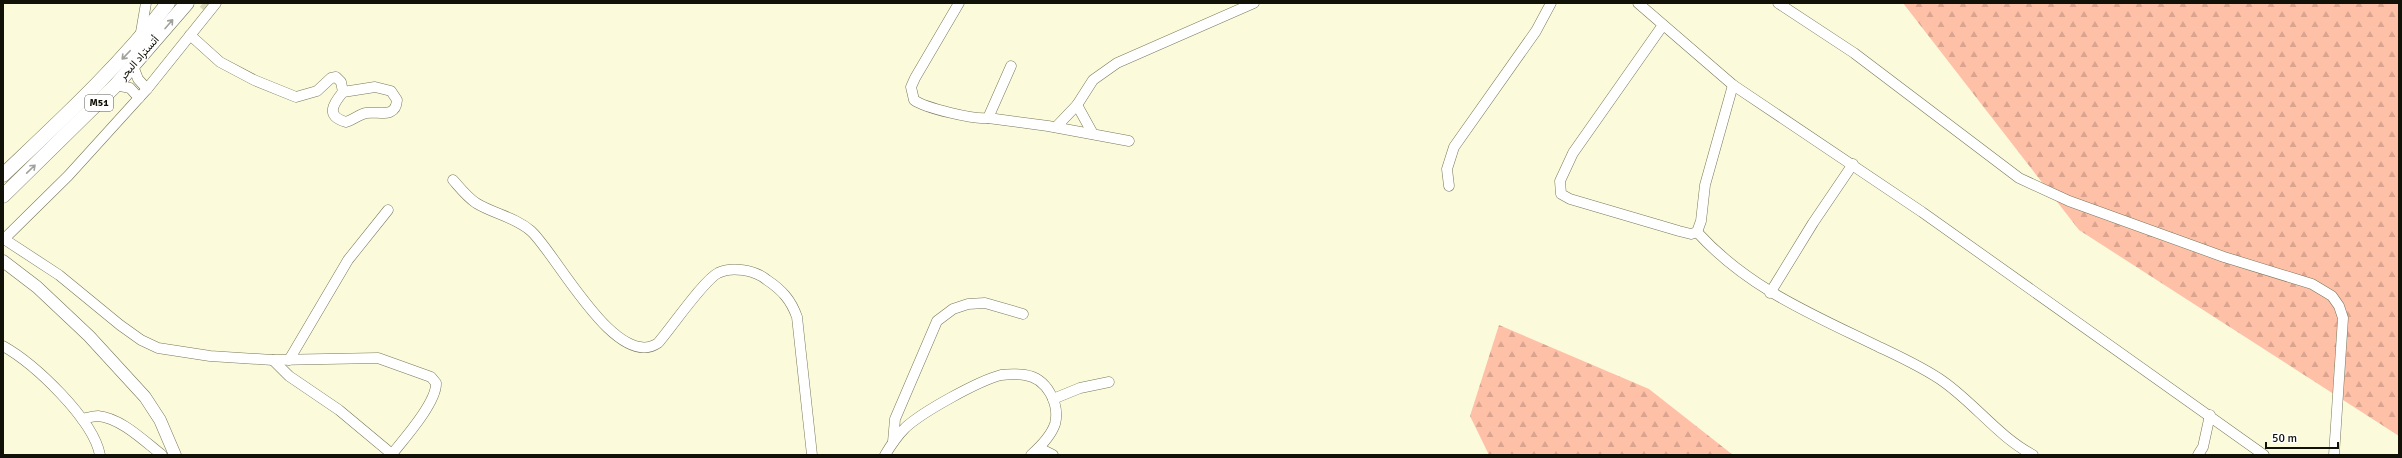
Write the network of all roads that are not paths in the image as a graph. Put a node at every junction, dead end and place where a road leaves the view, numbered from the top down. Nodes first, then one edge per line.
1 (146, 3) edge
2 (168, 3) edge
3 (187, 3) edge
4 (216, 3) edge
5 (959, 3) edge
6 (1254, 3) edge
7 (1552, 3) edge
8 (1638, 3) edge
9 (1778, 3) edge
10 (1663, 25) junction
11 (190, 35) junction
12 (140, 39) junction
13 (133, 66) junction
14 (1011, 66) dead end
15 (116, 84) junction
16 (1733, 84) junction
17 (147, 89) junction
18 (344, 92) junction
19 (139, 98) junction
20 (1077, 105) junction
21 (988, 118) junction
22 (1056, 128) junction
23 (1093, 134) junction
24 (1129, 141) dead end
25 (1853, 164) junction
26 (3, 175) edge
27 (453, 180) dead end
28 (1450, 186) dead end
29 (3, 196) edge
30 (388, 210) dead end
31 (1697, 232) junction
32 (4, 239) edge
33 (3, 261) edge
34 (1770, 293) junction
35 (1023, 314) dead end
36 (3, 346) edge
37 (273, 360) junction
38 (289, 360) junction
39 (1109, 382) dead end
40 (1053, 399) junction
41 (2210, 415) junction
42 (82, 419) junction
43 (893, 442) junction
44 (1039, 448) junction
45 (392, 454) edge
46 (100, 455) edge
47 (162, 455) edge
48 (175, 455) edge
49 (812, 455) edge
50 (885, 455) edge
51 (1031, 455) edge
52 (1053, 455) edge
53 (2033, 455) edge
54 (2198, 455) edge
55 (2264, 455) edge
56 (2334, 455) edge

1 - 12 street
2 - 12 highway, أتستراد البحر / M51
13 -> 3 highway, أتستراد البحر / M51
4 - 11 street
5 - 21 street
6 - 20 street
7 - 28 street
8 - 10 street
9 - 56 street
10 - 16 street
10 - 31 street
11 - 17 street
11 - 18 street
12 -> 26 highway, أتستراد البحر / M51
13 - 15 highway, أتستراد البحر / M51
13 - 17 street
14 - 21 street
15 - 19 street
29 -> 15 highway, أتستراد البحر / M51
16 - 25 street
16 - 31 street
17 - 19 street
18 - 18 street
19 - 32 street
20 - 22 street
20 - 23 street
21 - 22 street
22 - 23 street
23 - 24 street
25 - 34 street
25 - 41 street
27 - 49 street
30 - 38 street
31 - 34 street
32 - 37 street
33 - 48 main road
34 - 53 street
35 - 43 street
36 - 42 street
37 - 38 street
37 - 45 street
38 - 45 street
39 - 40 street
40 - 43 street
40 - 44 street
41 - 54 street
41 - 55 street
42 - 46 street
42 - 47 street
43 - 50 street
44 - 51 street
44 - 52 street

